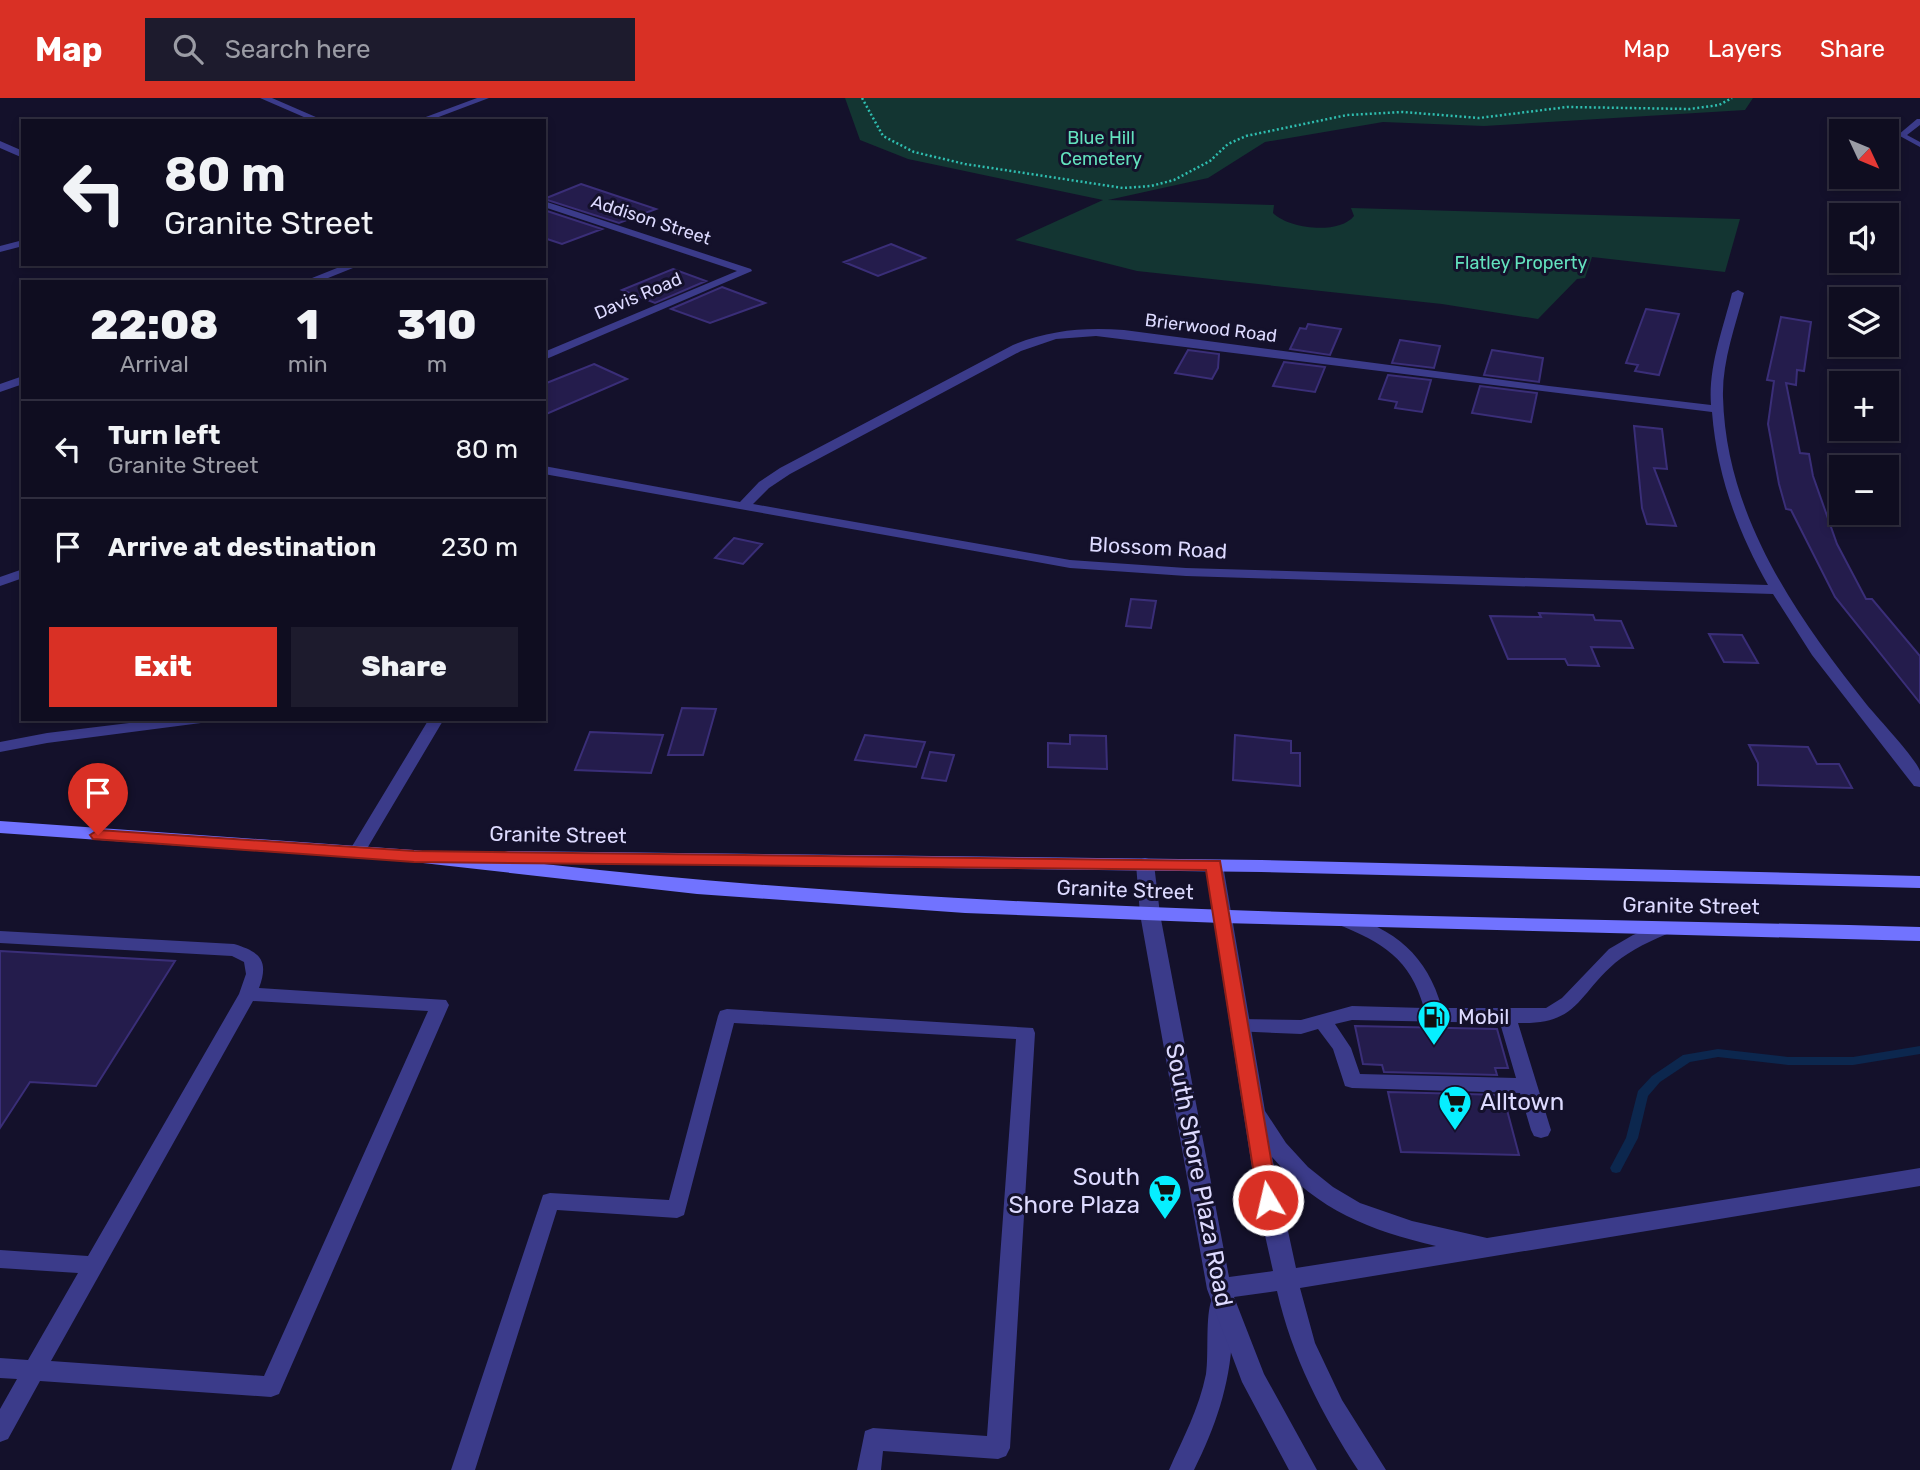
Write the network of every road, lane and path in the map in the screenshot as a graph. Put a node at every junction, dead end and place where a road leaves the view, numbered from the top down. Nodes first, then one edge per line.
1 (264, 98) edge
2 (485, 98) edge
3 (862, 98) edge
4 (1732, 98) edge
5 (316, 119) edge
6 (425, 119) edge
7 (1920, 121) edge
8 (0, 144) edge
9 (1920, 145) edge
10 (21, 154) edge
11 (546, 205) edge
12 (21, 244) edge
13 (0, 249) edge
14 (352, 266) edge
15 (747, 271) joint
16 (313, 280) edge
17 (1738, 293) dead end
18 (546, 355) edge
19 (21, 381) edge
20 (0, 388) edge
21 (1717, 408) junction
22 (546, 470) edge
23 (743, 506) junction
24 (21, 574) edge
25 (0, 582) edge
26 (1779, 590) junction
27 (185, 721) edge
28 (436, 721) edge
29 (0, 747) edge
30 (1920, 782) edge
31 (0, 827) edge
32 (356, 853) junction
33 (414, 856) junction
34 (1145, 864) junction
35 (1214, 865) junction
36 (1920, 882) edge
37 (1150, 914) junction
38 (1222, 916) junction
39 (1343, 920) junction
40 (1666, 928) junction
41 (1920, 934) edge
42 (0, 937) edge
43 (247, 994) junction
44 (1435, 1014) junction
45 (1507, 1016) junction
46 (1321, 1021) junction
47 (1240, 1026) junction
48 (1528, 1086) junction
49 (1253, 1107) junction
50 (1541, 1130) dead end
51 (1920, 1177) edge
52 (1493, 1247) junction
53 (0, 1259) edge
54 (94, 1265) junction
55 (1286, 1280) junction
56 (1219, 1289) junction
57 (0, 1368) edge
58 (34, 1370) junction
59 (0, 1431) edge
60 (463, 1470) edge
61 (869, 1470) edge
62 (1181, 1470) edge
63 (1304, 1470) edge
64 (1373, 1470) edge

1 - 5 street
2 - 6 street
3 - 4 path
7 - 9 lane
8 - 10 street
11 - 15 street, Addison Street
12 - 13 street
14 - 16 street
15 - 18 street, Davis Road
17 - 21 street
19 - 20 street
21 - 23 street, Brierwood Road
21 - 26 street
22 - 23 street, Blossom Road
23 - 26 street, Blossom Road
24 - 25 street
26 - 30 street
27 - 29 lane
28 - 32 lane
31 - 32 main road, Granite Street
32 - 33 main road, Granite Street
33 - 34 main road, Granite Street
33 - 37 main road, Granite Street
34 - 35 main road, Granite Street
34 - 37 street, South Shore Plaza Road
35 - 36 main road, Granite Street
35 - 38 street
37 - 38 main road, Granite Street
37 - 56 street, South Shore Plaza Road
38 - 39 main road, Granite Street
38 - 47 street
39 - 40 main road, Granite Street
39 - 44 lane
40 - 41 main road, Granite Street
40 - 45 lane
42 - 43 lane
43 - 54 lane
43 - 58 lane
44 - 45 lane
44 - 46 lane
45 - 48 lane
46 - 47 lane
46 - 48 lane
47 - 49 street
48 - 50 lane
49 - 52 street
49 - 55 street
51 - 52 street
52 - 55 street
53 - 54 lane
54 - 58 lane
55 - 56 street
55 - 64 street
56 - 62 lane
56 - 63 street, South Shore Plaza Road
57 - 58 lane
58 - 59 lane
60 - 61 lane

